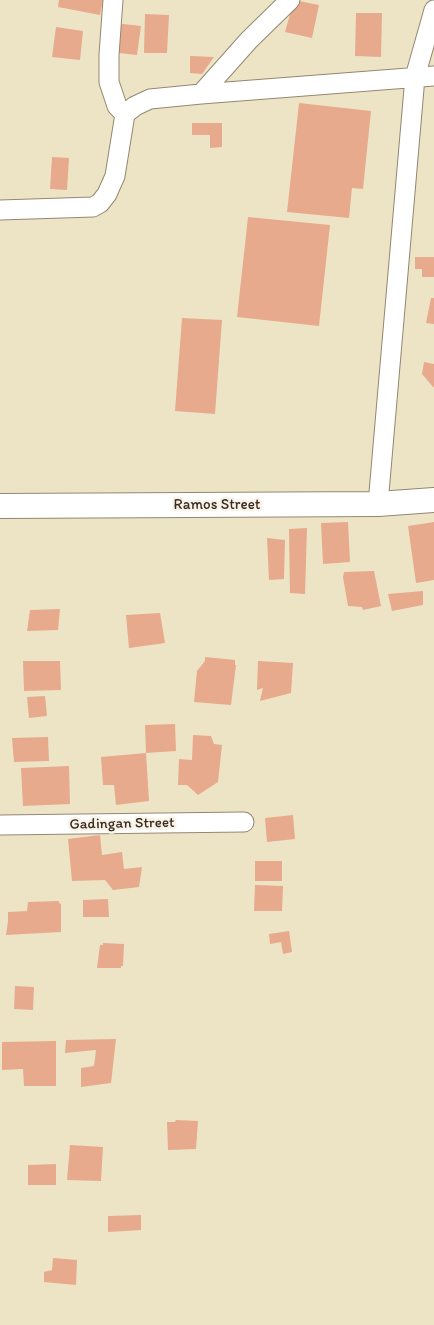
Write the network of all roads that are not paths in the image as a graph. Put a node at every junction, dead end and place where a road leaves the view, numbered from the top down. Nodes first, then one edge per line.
1 (113, 0) edge
2 (290, 0) edge
3 (434, 10) edge
4 (434, 76) edge
5 (415, 77) junction
6 (201, 94) junction
7 (125, 114) junction
8 (0, 210) edge
9 (434, 500) edge
10 (378, 504) junction
11 (0, 506) edge
12 (244, 822) dead end
13 (0, 826) edge

1 - 7 street
2 - 6 street
3 - 5 street
4 - 5 street
5 - 6 street
5 - 10 street
6 - 7 street
7 - 8 street
9 - 10 main road, Ramos Street
10 - 11 main road, Ramos Street
12 - 13 street, Gadingan Street

